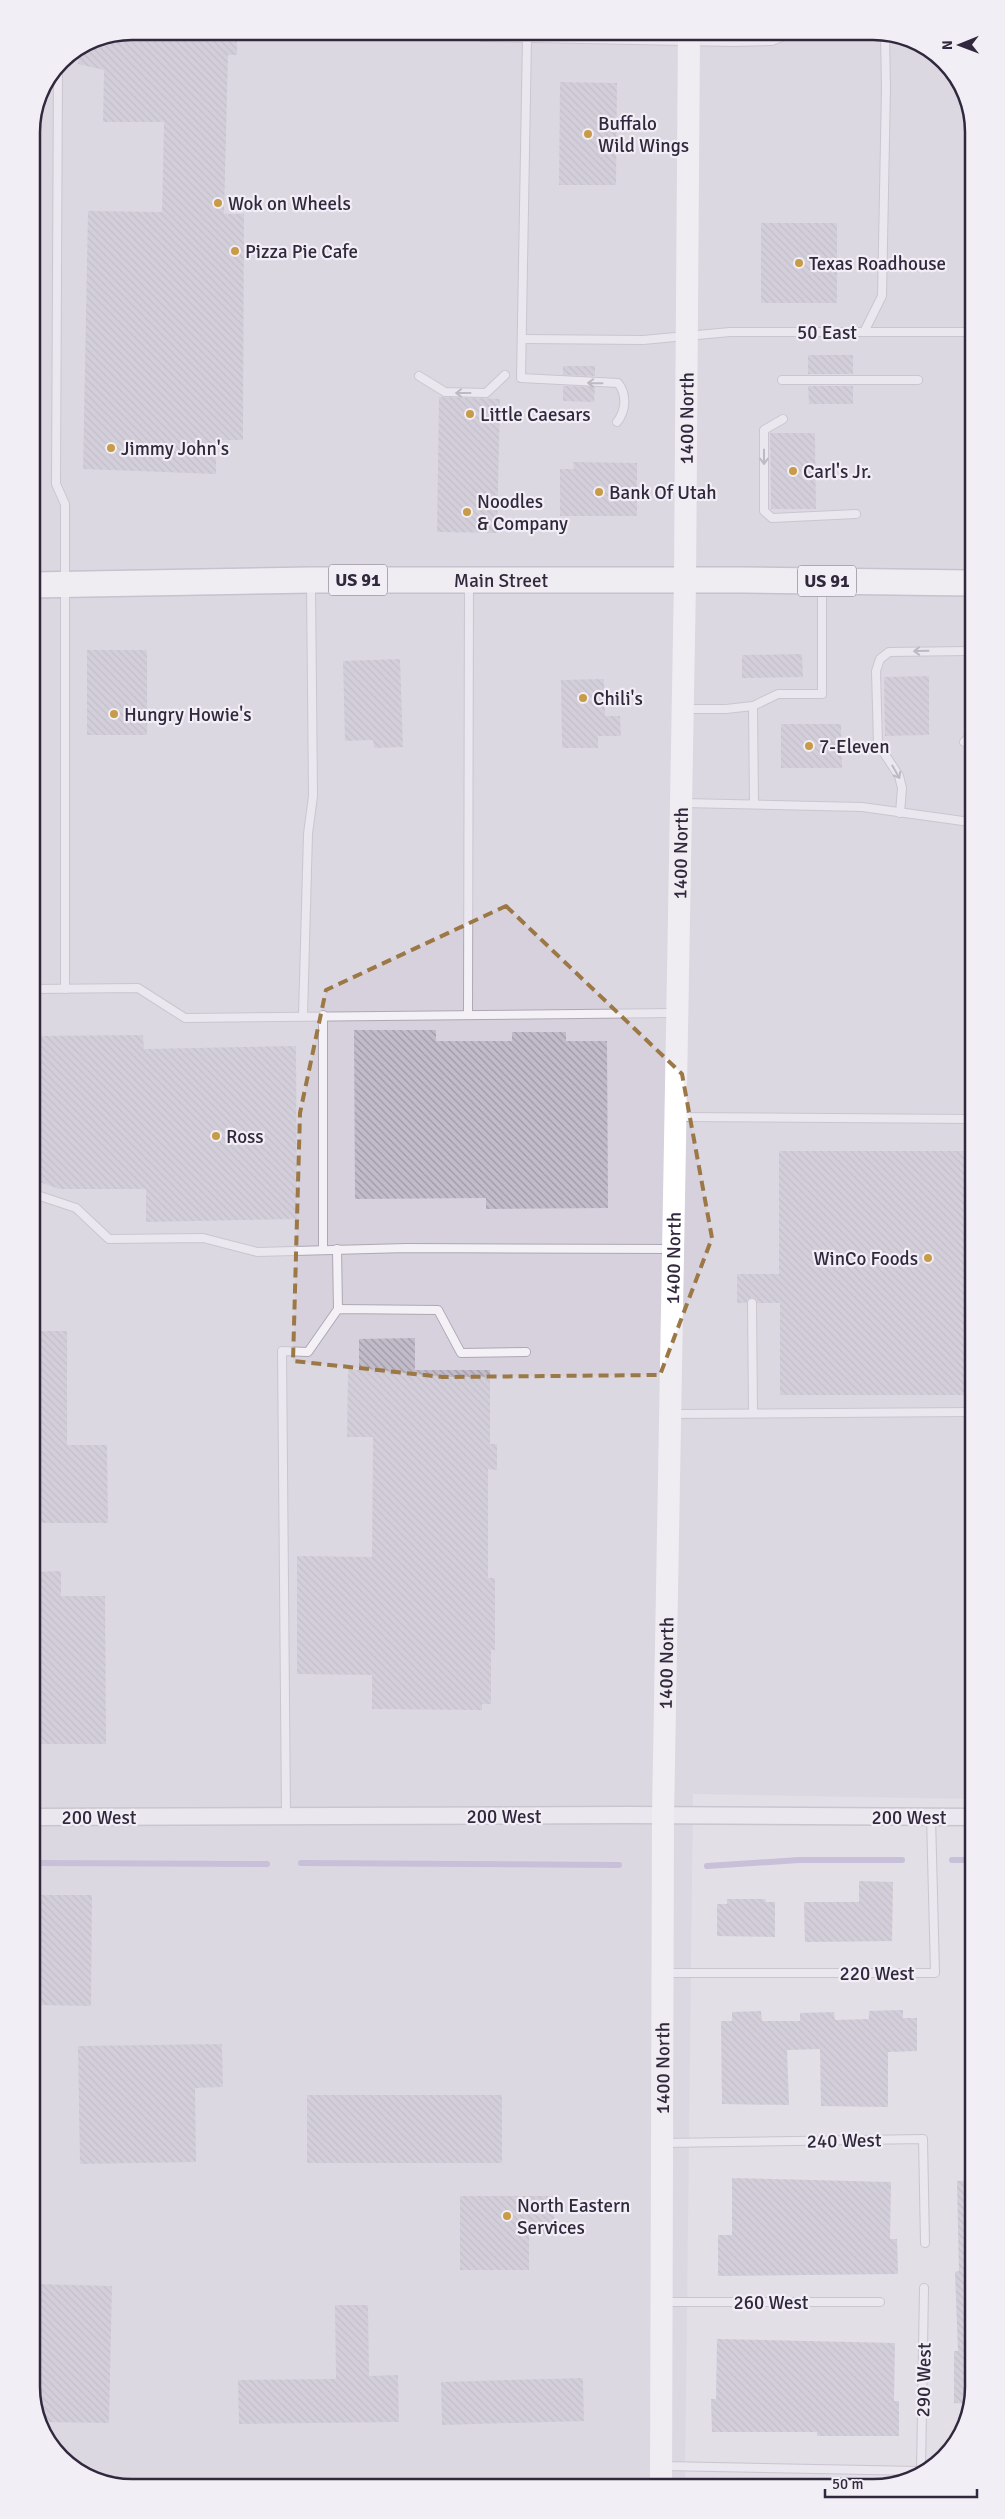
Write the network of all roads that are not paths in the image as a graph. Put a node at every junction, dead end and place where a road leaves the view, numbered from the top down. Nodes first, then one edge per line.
1 (527, 40) edge
2 (689, 40) edge
3 (755, 40) edge
4 (775, 40) edge
5 (885, 41) edge
6 (58, 78) edge
7 (864, 332) junction
8 (965, 332) edge
9 (686, 337) junction
10 (522, 339) junction
11 (419, 376) dead end
12 (504, 376) dead end
13 (782, 380) dead end
14 (918, 380) dead end
15 (783, 418) dead end
16 (617, 422) dead end
17 (856, 514) dead end
18 (311, 580) junction
19 (469, 580) junction
20 (684, 580) junction
21 (822, 581) junction
22 (965, 583) edge
23 (40, 585) edge
24 (66, 585) junction
25 (965, 651) edge
26 (754, 706) junction
27 (682, 709) junction
28 (681, 803) junction
29 (754, 803) junction
30 (900, 814) junction
31 (965, 821) edge
32 (40, 989) edge
33 (65, 989) junction
34 (677, 1013) junction
35 (468, 1014) junction
36 (303, 1016) junction
37 (323, 1016) junction
38 (675, 1117) junction
39 (965, 1120) edge
40 (40, 1196) edge
41 (673, 1249) junction
42 (324, 1250) junction
43 (337, 1250) junction
44 (752, 1303) dead end
45 (338, 1308) junction
46 (526, 1352) dead end
47 (965, 1412) edge
48 (753, 1413) junction
49 (670, 1414) junction
50 (663, 1815) junction
51 (286, 1816) junction
52 (40, 1817) edge
53 (931, 1817) junction
54 (965, 1817) edge
55 (662, 1974) junction
56 (662, 2143) junction
57 (925, 2243) dead end
58 (924, 2288) dead end
59 (661, 2302) junction
60 (880, 2302) dead end
61 (921, 2465) edge
62 (908, 2471) edge
63 (661, 2475) edge

1 - 10 lane
2 - 9 main road, 1400 North
3 - 4 lane
5 - 7 lane
6 - 24 lane
7 - 8 lane, 50 East
7 - 9 lane, 50 East
9 - 10 lane, 50 East
9 - 20 main road, 1400 North
16 -> 10 lane
12 -> 11 lane
13 - 14 lane
15 -> 17 lane
18 - 19 main road, Main Street / US 91
18 - 24 main road, Main Street / US 91
18 - 36 lane
19 - 20 main road, Main Street / US 91
19 - 35 lane
20 - 21 main road, Main Street / US 91
20 - 27 main road, 1400 North
21 - 22 main road, Main Street / US 91
21 - 26 lane
23 - 24 main road, Main Street / US 91
24 - 33 lane
25 -> 30 lane
26 - 27 lane
26 - 29 lane
27 - 28 main road, 1400 North
28 - 29 lane
28 - 34 main road, 1400 North
29 - 30 lane
30 - 31 lane
32 - 33 lane
33 - 36 lane
34 - 35 lane
34 - 38 main road, 1400 North
35 - 37 lane
36 - 37 lane
37 - 42 lane
38 - 39 lane
38 - 41 main road, 1400 North
40 - 42 lane
41 - 43 lane
41 - 49 main road, 1400 North
42 - 43 lane
43 - 45 lane
44 - 48 lane
45 - 46 lane
45 - 51 lane
47 - 48 lane
48 - 49 lane
49 - 50 main road, 1400 North
50 - 51 street, 200 West
50 - 53 street, 200 West
50 - 55 main road, 1400 North
51 - 52 street, 200 West
53 - 54 street, 200 West
53 - 55 lane, 220 West
55 - 56 main road, 1400 North
56 - 57 lane, 240 West
56 - 59 main road, 1400 North
58 - 61 lane, 290 West
59 - 60 lane, 260 West
59 - 63 main road, 1400 North
62 - 63 lane, 290 West

